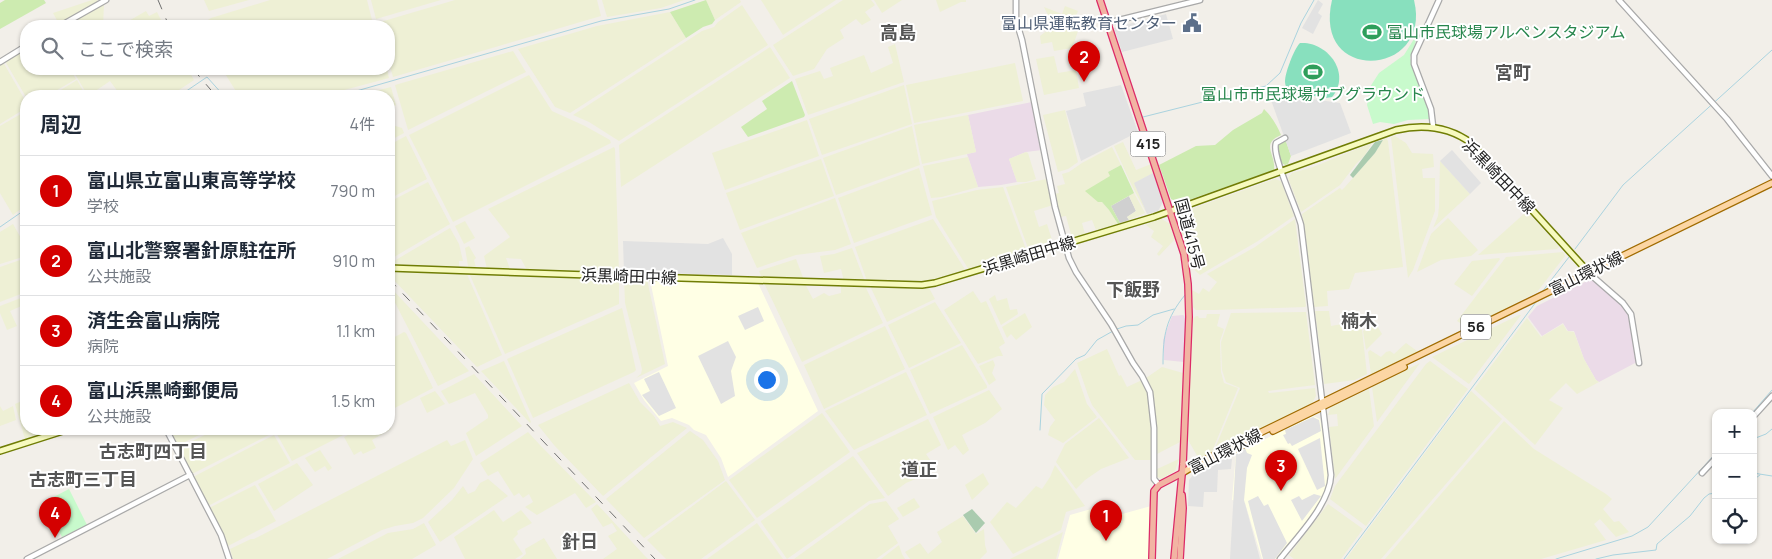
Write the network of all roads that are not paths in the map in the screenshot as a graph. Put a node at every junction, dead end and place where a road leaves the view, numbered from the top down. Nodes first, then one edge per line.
1 (106, 0) edge
2 (1016, 0) edge
3 (1100, 0) edge
4 (1200, 0) edge
5 (1439, 0) edge
6 (1619, 0) edge
7 (71, 20) edge
8 (1107, 23) junction
9 (20, 50) edge
10 (0, 62) edge
11 (1433, 126) junction
12 (1285, 138) dead end
13 (1281, 171) junction
14 (1772, 176) edge
15 (1772, 183) edge
16 (1772, 187) edge
17 (1171, 210) junction
18 (1064, 244) junction
19 (395, 268) edge
20 (1590, 274) junction
21 (1639, 363) dead end
22 (1772, 396) edge
23 (1322, 405) junction
24 (1757, 412) edge
25 (50, 435) edge
26 (169, 435) edge
27 (0, 451) edge
28 (1712, 462) edge
29 (1702, 472) dead end
30 (1182, 473) junction
31 (190, 475) junction
32 (1159, 485) junction
33 (1180, 485) junction
34 (27, 559) edge
35 (229, 559) edge
36 (1152, 559) edge
37 (1174, 559) edge
38 (1180, 559) edge
39 (1280, 559) edge

1 - 7 street
2 - 18 street
3 - 8 highway, 国道415号 / 415
4 - 8 street
5 - 11 street
6 - 14 street
8 - 17 highway, 国道415号 / 415
9 - 10 street
11 - 13 main road, 浜黒崎田中線
11 - 20 main road, 浜黒崎田中線
12 - 13 street
13 - 17 main road, 浜黒崎田中線
13 - 23 street
15 - 20 main road, 富山環状線 / 56
16 - 20 main road, 富山環状線 / 56
17 - 18 main road, 浜黒崎田中線
17 - 30 highway, 国道415号 / 415
18 - 19 main road, 浜黒崎田中線
18 - 32 street
20 - 21 street
20 - 23 main road, 富山環状線 / 56
22 - 24 street
23 - 30 main road, 富山環状線 / 56
23 - 39 street
25 - 27 main road
26 - 31 street
28 - 29 street
30 - 32 highway
30 - 33 highway, 国道415号 / 415
31 - 34 street
31 - 35 street
32 - 36 highway
33 - 37 highway, 国道415号 / 415
33 - 38 highway, 国道415号 / 415

